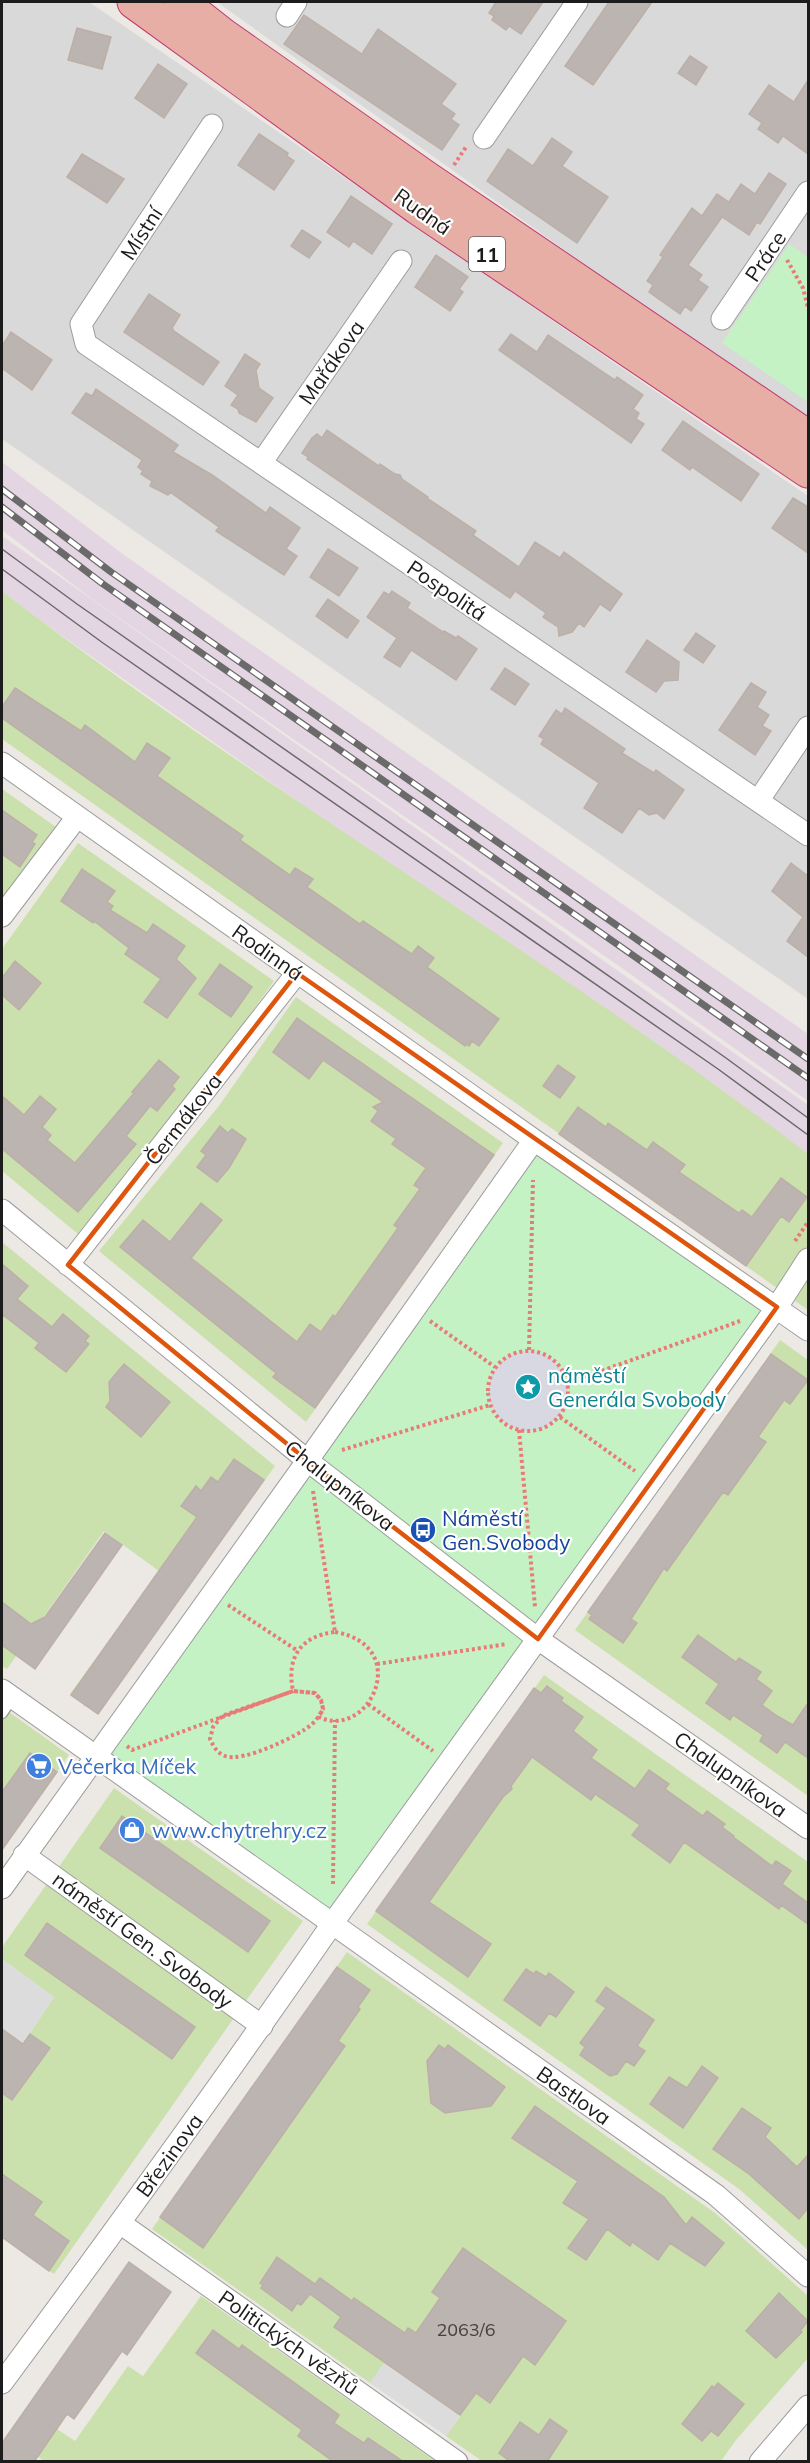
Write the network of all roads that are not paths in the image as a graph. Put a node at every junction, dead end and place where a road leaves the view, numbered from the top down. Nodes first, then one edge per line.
1 (109, 2) edge
2 (134, 2) edge
3 (194, 2) edge
4 (577, 2) edge
5 (176, 16) edge
6 (223, 35) junction
7 (212, 125) dead end
8 (484, 138) dead end
9 (808, 192) edge
10 (402, 261) dead end
11 (722, 319) dead end
12 (86, 344) joint
13 (808, 437) edge
14 (261, 463) junction
15 (808, 471) edge
16 (808, 727) edge
17 (2, 763) edge
18 (758, 801) junction
19 (77, 817) junction
20 (808, 835) edge
21 (2, 916) edge
22 (297, 973) junction
23 (534, 1140) junction
24 (2, 1210) edge
25 (808, 1259) edge
26 (68, 1265) junction
27 (777, 1307) junction
28 (808, 1330) edge
29 (308, 1461) junction
30 (538, 1640) junction
31 (5, 1700) edge
32 (94, 1757) junction
33 (808, 1828) edge
34 (24, 1855) junction
35 (2, 1888) edge
36 (332, 1924) junction
37 (262, 2026) junction
38 (120, 2223) junction
39 (808, 2276) edge
40 (2, 2383) edge
41 (808, 2406) edge
42 (457, 2462) edge
43 (760, 2462) edge

1 - 5 highway
2 - 5 highway, Rudná / 11
3 - 6 highway
4 - 8 street
5 - 6 highway, Rudná / 11
5 - 15 highway, Rudná / 11
6 - 13 highway, Rudná / 11
7 - 12 street, Místní
9 - 11 street, Práce
10 - 14 street, Mařákova
12 - 14 street, Pospolitá
14 - 18 street, Pospolitá
16 - 18 street
17 - 19 street, Rodinná
18 - 20 street, Pospolitá
19 - 21 street
19 - 22 street, Rodinná
22 - 23 street, Rodinná
22 - 26 street, Čermákova
23 - 27 street
23 - 29 street
24 - 26 street, Chalupníkova
25 - 27 street
26 - 29 street, Chalupníkova
27 - 28 street
27 - 30 street
29 - 30 street, Chalupníkova
29 - 32 street
30 - 33 street, Chalupníkova
30 - 36 street
31 - 32 street
32 - 34 street
32 - 36 street
34 - 35 street
34 - 37 street, náměstí Gen. Svobody
36 - 37 street, Březinova
36 - 39 street, Bastlova
37 - 38 street, Březinova
38 - 40 street, Březinova
38 - 42 street, Politických vězňů
41 - 43 street

